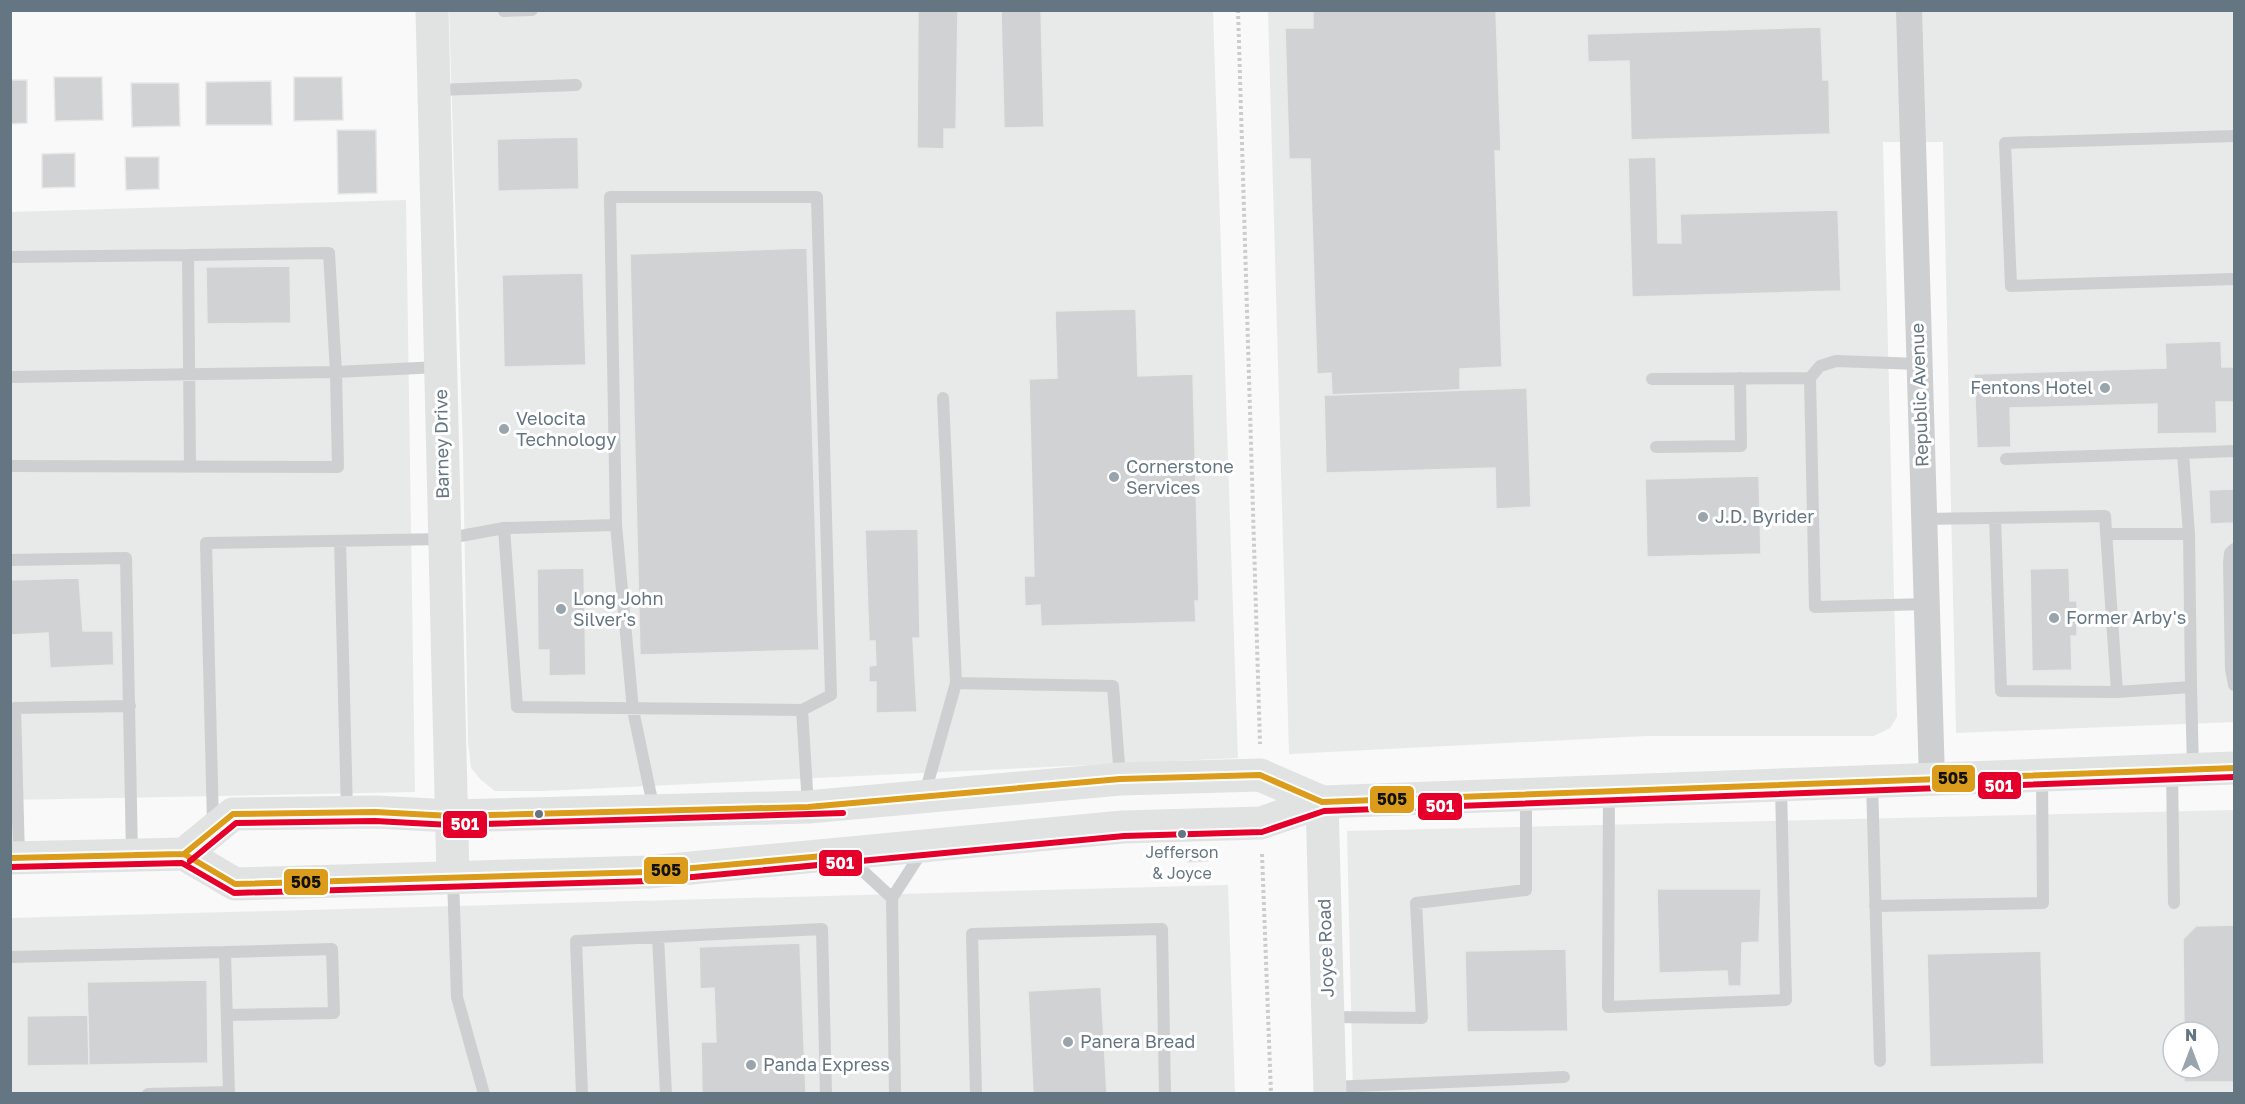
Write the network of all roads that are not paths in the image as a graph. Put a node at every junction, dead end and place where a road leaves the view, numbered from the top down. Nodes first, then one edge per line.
1 (432, 10) edge
2 (532, 10) edge
3 (1909, 10) edge
4 (503, 11) edge
5 (576, 85) dead end
6 (435, 90) junction
7 (2235, 136) edge
8 (188, 255) junction
9 (10, 257) edge
10 (2235, 279) edge
11 (1919, 363) junction
12 (441, 367) junction
13 (336, 372) junction
14 (189, 374) junction
15 (10, 377) edge
16 (1740, 378) junction
17 (1810, 378) junction
18 (1652, 379) dead end
19 (943, 399) dead end
20 (1656, 447) dead end
21 (2235, 451) edge
22 (2183, 453) junction
23 (2006, 459) dead end
24 (10, 466) edge
25 (190, 466) junction
26 (1995, 518) junction
27 (1924, 519) junction
28 (616, 525) junction
29 (504, 528) junction
30 (2106, 534) junction
31 (2189, 534) junction
32 (444, 539) junction
33 (340, 541) junction
34 (2235, 549) edge
35 (10, 560) edge
36 (1927, 604) junction
37 (956, 683) junction
38 (2235, 685) edge
39 (2192, 687) junction
40 (2117, 692) junction
41 (130, 706) junction
42 (13, 708) edge
43 (633, 710) junction
44 (802, 710) junction
45 (2235, 768) edge
46 (2182, 770) junction
47 (2042, 775) junction
48 (1120, 779) junction
49 (1932, 779) junction
50 (1872, 781) junction
51 (1781, 784) junction
52 (1609, 791) junction
53 (1526, 794) junction
54 (923, 798) junction
55 (1322, 802) junction
56 (808, 807) junction
57 (654, 812) junction
58 (347, 813) junction
59 (451, 816) junction
60 (213, 830) junction
61 (926, 844) junction
62 (184, 854) junction
63 (844, 854) junction
64 (132, 855) junction
65 (15, 858) edge
66 (453, 877) junction
67 (892, 898) junction
68 (2174, 903) dead end
69 (1875, 906) junction
70 (658, 937) junction
71 (225, 952) junction
72 (10, 957) edge
73 (227, 1015) junction
74 (1329, 1017) junction
75 (1880, 1060) dead end
76 (1564, 1077) dead end
77 (1330, 1090) edge
78 (229, 1093) edge
79 (148, 1094) edge
80 (484, 1094) edge
81 (582, 1094) edge
82 (666, 1094) edge
83 (826, 1094) edge
84 (896, 1094) edge
85 (976, 1094) edge
86 (1165, 1094) edge

1 - 6 main road, Barney Drive
2 - 4 lane
3 - 11 street, Republic Avenue
5 - 6 lane
6 - 12 main road, Barney Drive
7 - 10 lane
8 - 9 lane
8 - 13 lane
8 - 14 lane
11 - 17 lane
11 - 27 street, Republic Avenue
12 - 13 lane
12 - 32 main road, Barney Drive
13 - 14 lane
13 - 25 lane
14 - 15 lane
14 - 25 lane
16 - 17 lane
16 - 18 lane
16 - 20 lane
17 - 36 lane
19 - 37 lane
21 - 22 lane
22 - 23 lane
22 - 31 lane
24 - 25 lane
26 - 27 lane
26 - 30 lane
26 - 40 lane
27 - 36 street, Republic Avenue
28 - 29 lane
28 - 43 lane
28 - 44 lane
29 - 32 lane
29 - 43 lane
30 - 31 lane
30 - 40 lane
31 - 39 lane
32 - 33 lane
32 - 59 main road, Barney Drive
33 - 58 lane
33 - 60 lane
34 - 38 lane
35 - 41 lane
36 - 49 street, Republic Avenue
37 - 48 lane
37 - 54 lane
39 - 40 lane
39 - 46 lane
41 - 42 lane
41 - 64 lane
42 - 65 lane
43 - 44 lane
43 - 57 lane
44 - 56 lane
45 - 46 main road
46 - 47 main road
46 - 68 lane
47 - 49 main road
47 - 69 lane
48 - 54 main road
48 - 55 main road
49 - 50 main road
50 - 51 main road
50 - 69 lane
51 - 52 main road
51 - 52 lane
52 - 53 main road
53 - 55 main road
53 - 74 lane
54 - 56 main road
55 - 61 main road
55 - 74 main road, Joyce Road
56 - 57 main road
57 - 59 main road
58 - 59 main road
58 - 60 main road
59 - 66 main road, Barney Drive
60 - 62 main road
61 - 63 main road
61 - 67 lane
62 - 64 main road
62 - 66 main road
63 - 66 main road
63 - 67 lane
64 - 65 main road
66 - 80 lane
67 - 84 lane
69 - 75 lane
70 - 81 lane
70 - 82 lane
70 - 83 lane
71 - 72 lane
71 - 73 lane
71 - 73 lane
73 - 78 lane
74 - 77 main road, Joyce Road
76 - 77 lane
78 - 79 lane
85 - 86 lane

